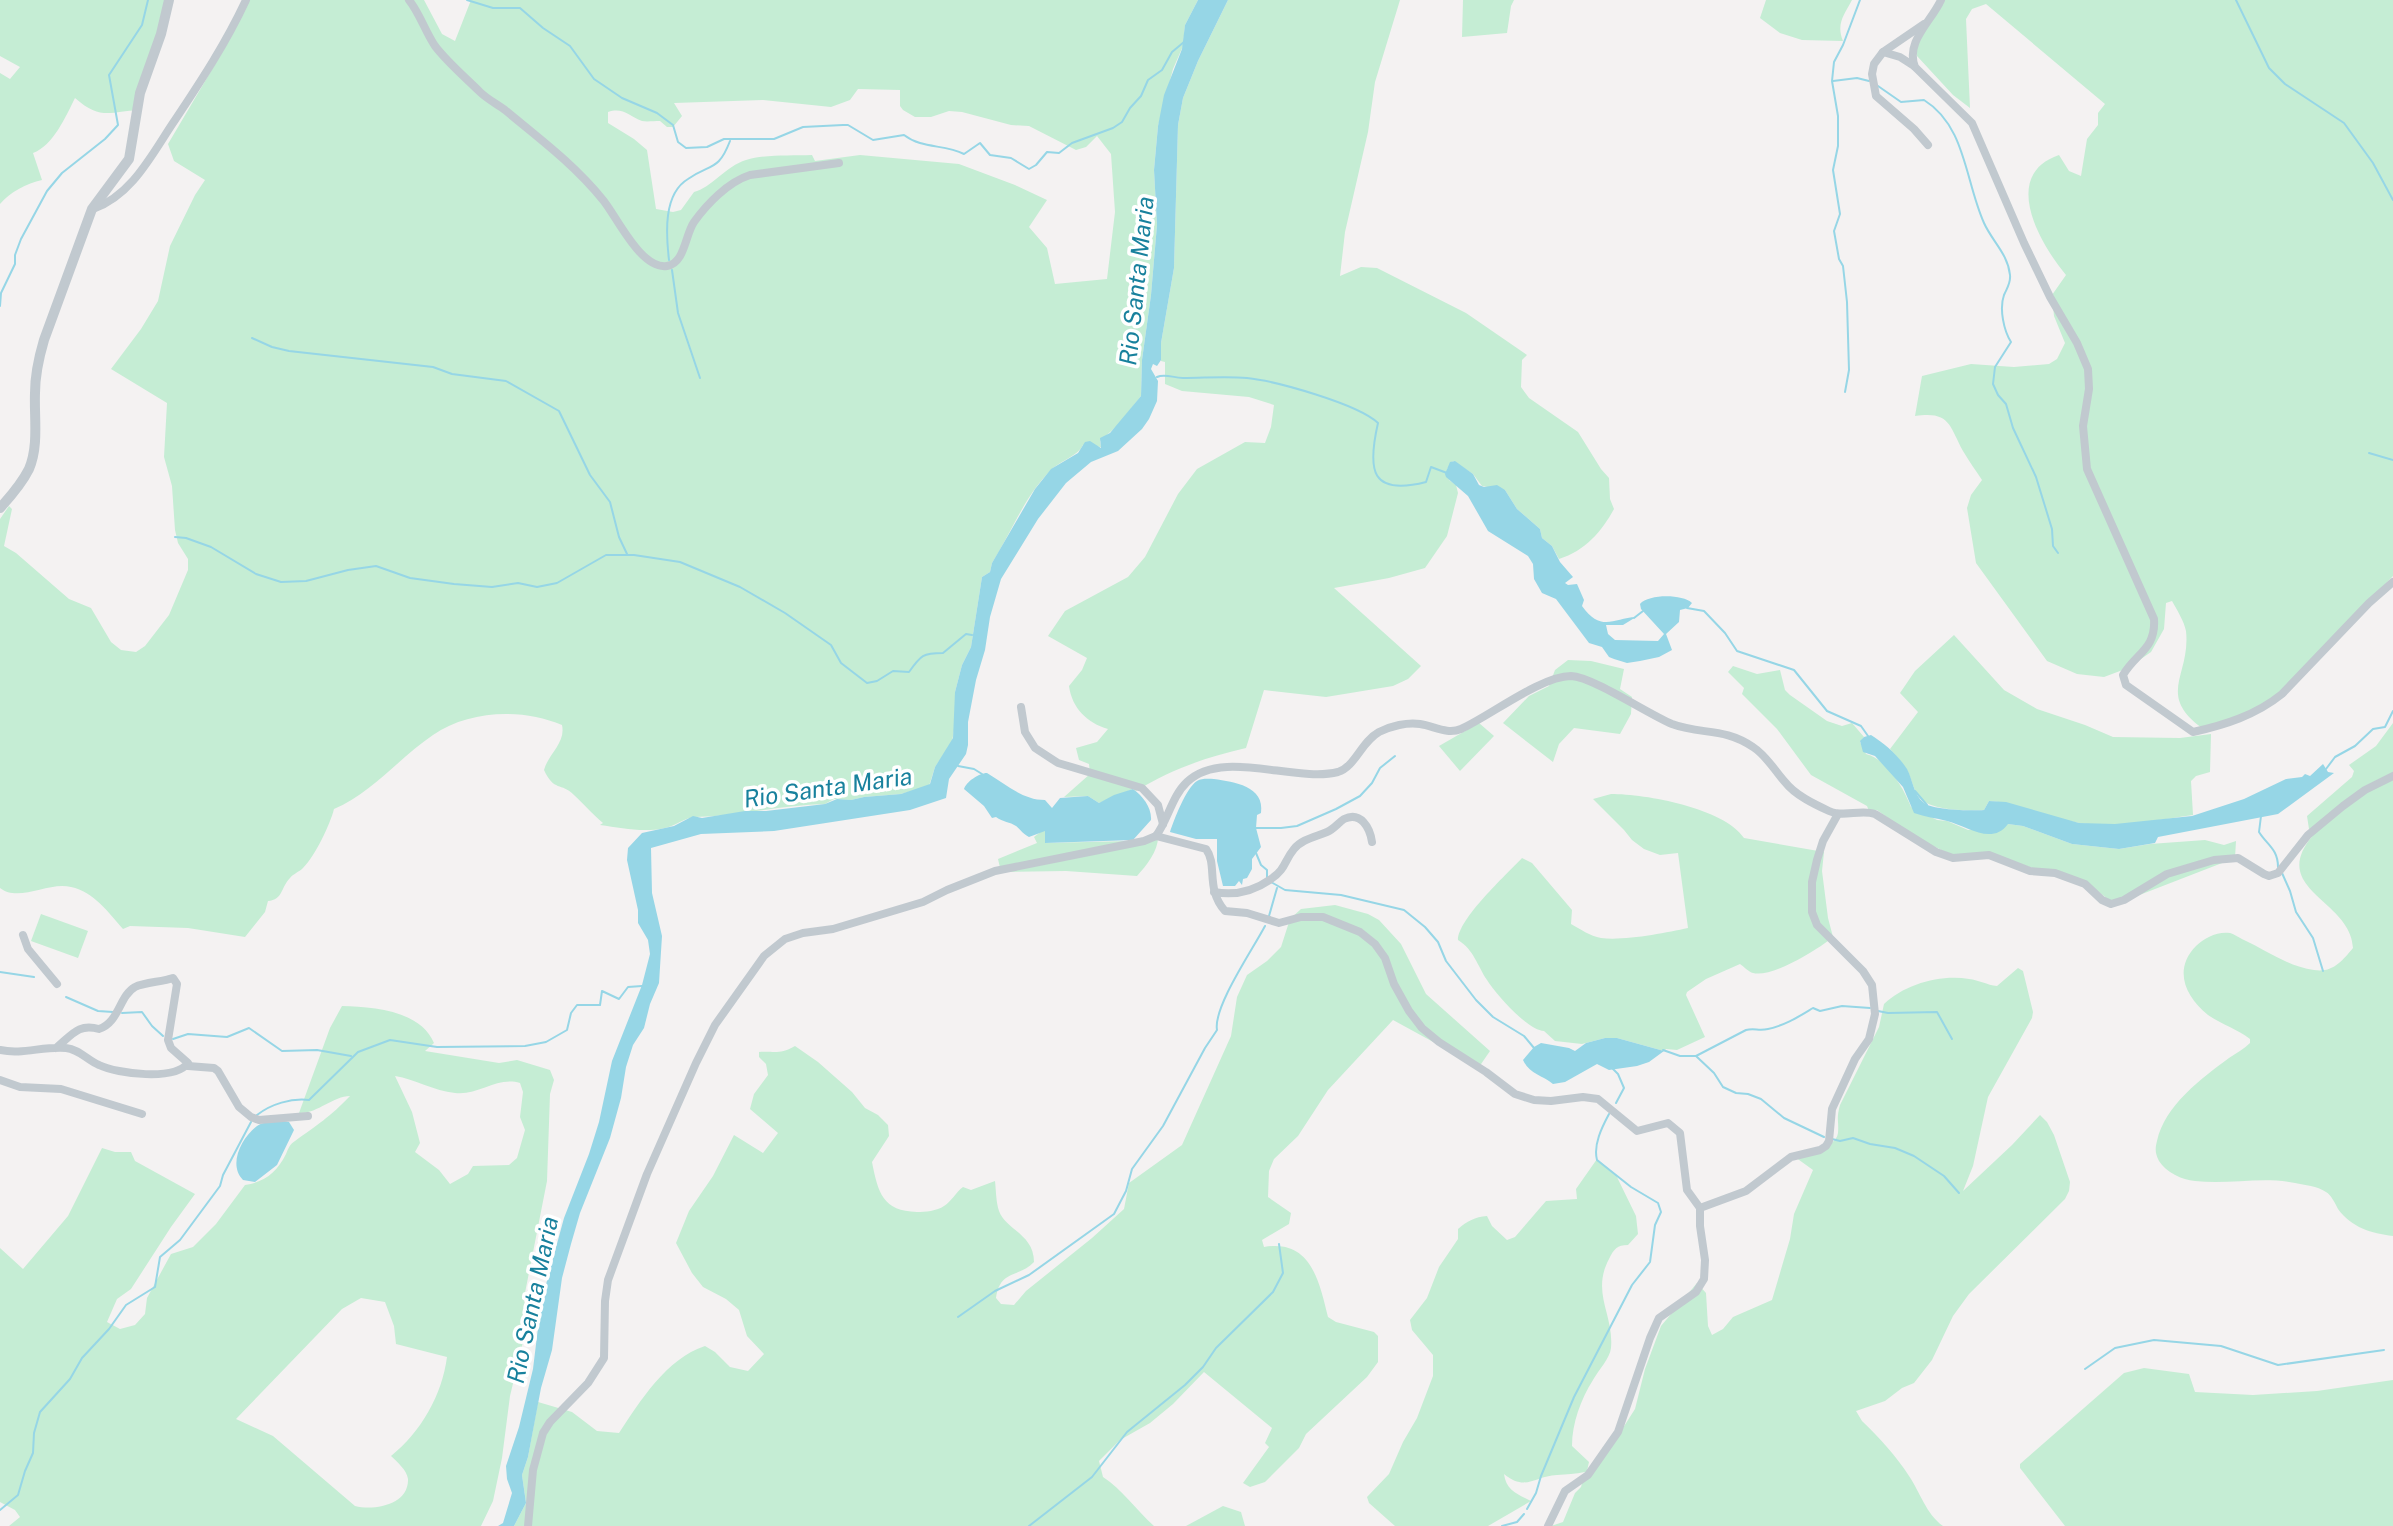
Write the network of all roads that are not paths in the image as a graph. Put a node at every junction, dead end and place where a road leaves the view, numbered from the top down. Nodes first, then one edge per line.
1 (169, 0) edge
2 (246, 0) edge
3 (409, 0) edge
4 (1941, 0) edge
5 (1929, 20) junction
6 (1883, 52) junction
7 (1915, 66) junction
8 (1928, 145) dead end
9 (839, 163) dead end
10 (92, 209) junction
11 (0, 508) edge
12 (2393, 582) edge
13 (1021, 707) dead end
14 (2393, 776) edge
15 (1838, 814) junction
16 (1163, 825) junction
17 (1156, 836) junction
18 (1372, 842) dead end
19 (1214, 892) junction
20 (23, 935) dead end
21 (57, 984) dead end
22 (56, 1048) junction
23 (0, 1050) edge
24 (188, 1066) junction
25 (0, 1080) edge
26 (142, 1114) dead end
27 (308, 1116) dead end
28 (1700, 1208) junction
29 (528, 1526) edge
30 (1548, 1526) edge

1 - 10 street
2 - 10 street
3 - 9 street
4 - 5 street
5 - 6 street
5 - 7 street
6 - 7 street
6 - 8 street
7 - 12 street
10 - 11 street
13 - 16 street
14 - 15 street
15 - 16 street
15 - 28 street
16 - 17 street
17 - 19 street
17 - 29 street
18 - 19 street
19 - 28 street
20 - 21 street
22 - 23 street
22 - 24 street
22 - 24 street
24 - 27 street
25 - 26 street
28 - 30 street

